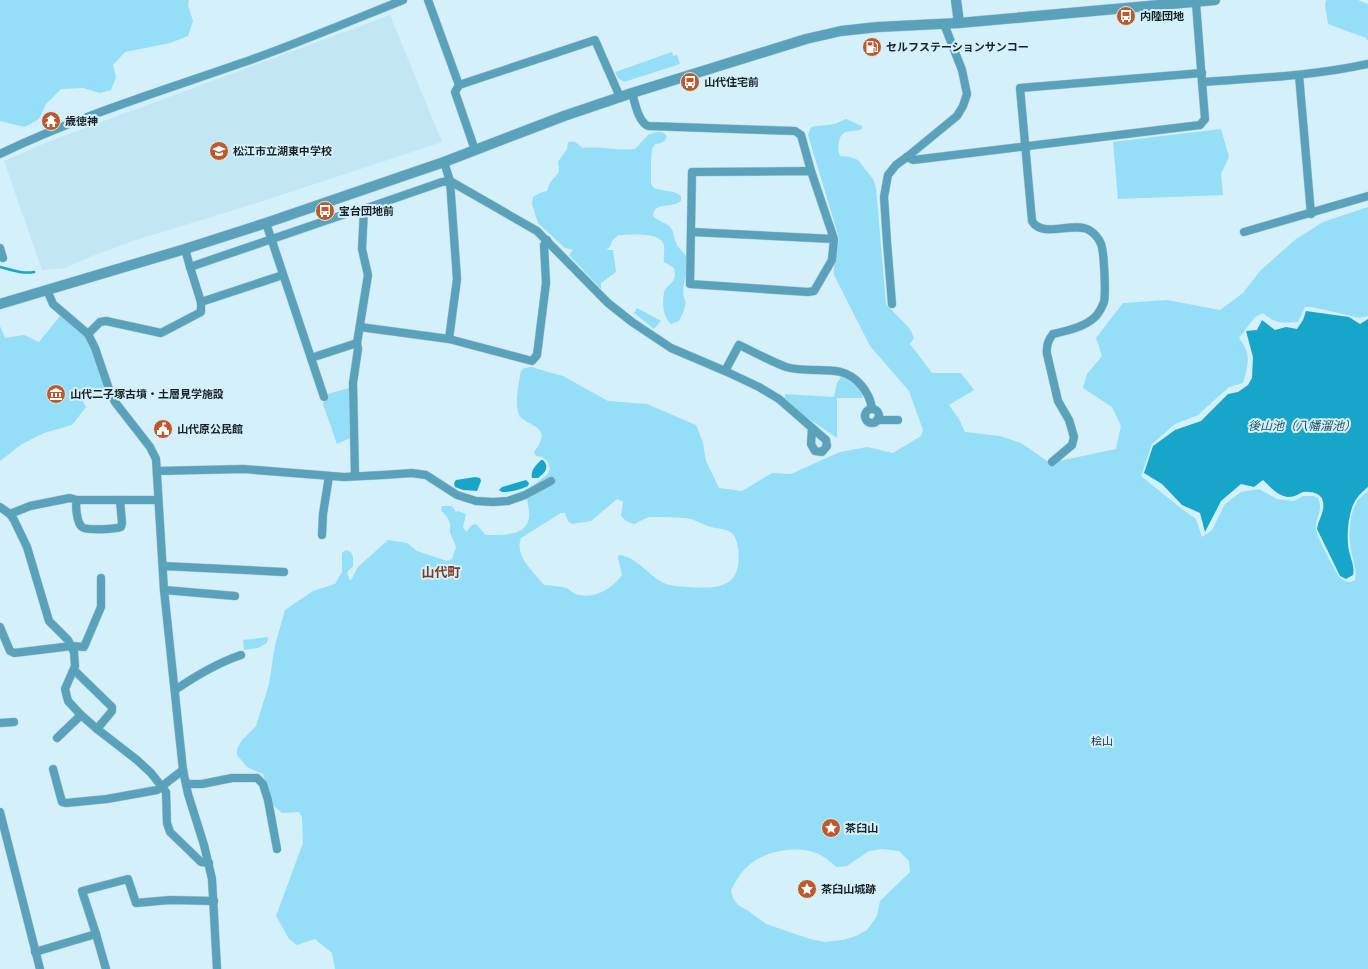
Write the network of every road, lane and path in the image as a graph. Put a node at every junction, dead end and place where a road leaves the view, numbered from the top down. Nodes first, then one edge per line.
1 (402, 0) edge
2 (428, 0) edge
3 (956, 0) edge
4 (1216, 0) edge
5 (1196, 1) edge
6 (386, 3) edge
7 (959, 23) junction
8 (944, 24) junction
9 (1368, 64) edge
10 (1299, 76) junction
11 (1202, 78) junction
12 (459, 85) junction
13 (632, 93) junction
14 (620, 97) junction
15 (1025, 147) junction
16 (475, 150) junction
17 (0, 154) edge
18 (907, 157) junction
19 (444, 162) junction
20 (812, 171) junction
21 (450, 181) junction
22 (1368, 196) edge
23 (364, 210) junction
24 (1310, 214) junction
25 (266, 223) junction
26 (692, 232) junction
27 (1244, 232) dead end
28 (834, 239) junction
29 (271, 240) junction
30 (547, 240) junction
31 (0, 248) edge
32 (185, 249) junction
33 (3, 258) dead end
34 (190, 267) junction
35 (283, 275) junction
36 (47, 290) junction
37 (201, 302) junction
38 (0, 304) edge
39 (892, 304) dead end
40 (360, 327) junction
41 (88, 334) junction
42 (449, 339) junction
43 (357, 342) junction
44 (311, 358) junction
45 (725, 371) junction
46 (324, 397) dead end
47 (898, 420) dead end
48 (812, 428) dead end
49 (1052, 462) dead end
50 (157, 471) junction
51 (328, 476) junction
52 (355, 476) junction
53 (551, 481) dead end
54 (76, 500) junction
55 (120, 500) junction
56 (158, 500) junction
57 (0, 506) edge
58 (10, 514) junction
59 (322, 535) dead end
60 (163, 566) junction
61 (284, 572) dead end
62 (101, 578) dead end
63 (164, 590) junction
64 (235, 596) dead end
65 (0, 627) edge
66 (72, 646) junction
67 (241, 655) dead end
68 (74, 670) junction
69 (175, 690) junction
70 (81, 716) junction
71 (14, 722) dead end
72 (0, 723) edge
73 (97, 729) junction
74 (57, 738) dead end
75 (53, 769) dead end
76 (183, 770) junction
77 (186, 784) junction
78 (162, 786) junction
79 (0, 812) edge
80 (277, 849) dead end
81 (209, 863) junction
82 (214, 901) junction
83 (96, 934) junction
84 (35, 952) junction
85 (40, 969) edge
86 (106, 969) edge
87 (217, 969) edge

1 - 6 street
2 - 12 street
3 - 7 street
4 - 5 street
5 - 7 street
5 - 11 street
6 - 17 street
7 - 8 street
8 - 13 street
8 - 18 street
9 - 10 street
10 - 11 street
10 - 24 street
11 - 15 street
11 - 15 street
12 - 14 street
12 - 16 street
13 - 14 street
13 - 20 street
14 - 16 street
15 - 18 street
15 - 49 street
16 - 19 street
18 - 39 street
19 - 21 street
19 - 25 street
20 - 26 street
20 - 28 street
21 - 23 street
21 - 30 street
21 - 42 street
22 - 24 street
23 - 29 street
23 - 40 street
24 - 27 street
25 - 29 street
25 - 32 street
26 - 28 street
26 - 28 street
29 - 34 street
29 - 35 street
30 - 42 street
30 - 45 street
31 - 33 street
32 - 34 street
32 - 36 street
34 - 37 street
35 - 37 street
35 - 44 street
36 - 38 street
36 - 41 street
37 - 41 street
40 - 42 street
40 - 43 street
41 - 50 street
43 - 44 street
43 - 52 street
44 - 46 street
45 - 47 street
45 - 48 street
50 - 51 street
50 - 56 street
51 - 52 street
51 - 59 street
52 - 53 street
54 - 55 street
54 - 55 street
54 - 58 street
55 - 56 street
56 - 60 street
57 - 58 street
58 - 66 street
60 - 61 street
60 - 63 street
62 - 66 street
63 - 64 street
63 - 69 street
65 - 66 street
66 - 68 street
67 - 69 street
68 - 70 street
68 - 73 street
69 - 76 street
70 - 73 street
70 - 74 street
71 - 72 street
73 - 78 street
75 - 78 street
76 - 77 street
76 - 78 street
77 - 80 street
77 - 81 street
78 - 81 street
79 - 84 street
81 - 82 street
82 - 83 street
82 - 87 street
83 - 84 street
83 - 86 street
84 - 85 street

